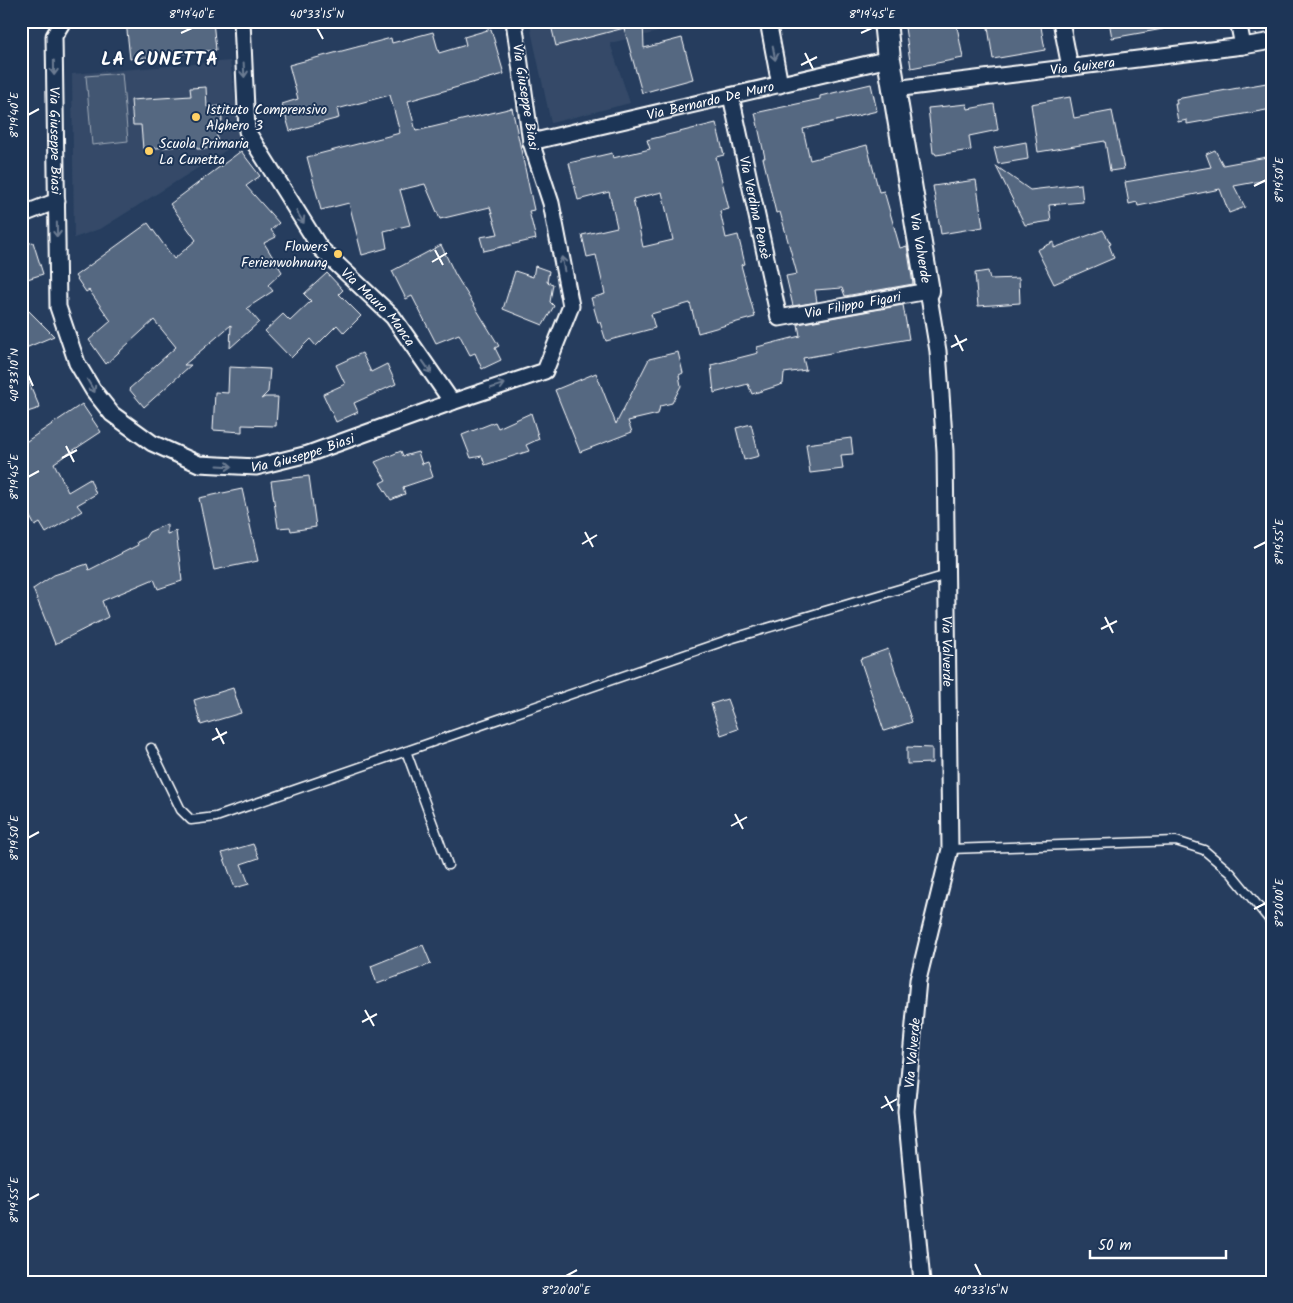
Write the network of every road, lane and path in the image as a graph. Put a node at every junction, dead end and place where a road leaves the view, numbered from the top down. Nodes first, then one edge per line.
1 (63, 21) edge
2 (242, 21) edge
3 (514, 21) edge
4 (768, 21) edge
5 (885, 21) edge
6 (1061, 21) edge
7 (1238, 21) edge
8 (1272, 41) edge
9 (1243, 46) junction
10 (889, 59) junction
11 (1070, 67) junction
12 (780, 85) junction
13 (894, 89) junction
14 (731, 96) junction
15 (531, 142) junction
16 (57, 201) junction
17 (21, 215) edge
18 (928, 291) junction
19 (780, 318) joint
20 (452, 402) junction
21 (947, 575) junction
22 (152, 748) dead end
23 (406, 751) junction
24 (950, 849) junction
25 (448, 865) dead end
26 (1272, 923) edge
27 (922, 1282) edge

1 -> 16 street, Via Giuseppe Biasi
2 -> 20 street, Via Mauro Manca
3 - 15 street, Via Giuseppe Biasi
4 -> 12 street
5 - 10 street, Via Valverde
6 - 11 street
7 - 9 street
8 - 9 street, Via Guixera
9 - 11 street, Via Guixera
10 - 12 street, Via Bernardo De Muro
10 - 13 street, Via Valverde
11 - 13 street, Via Guixera
12 - 14 street, Via Bernardo De Muro
13 - 18 street, Via Valverde
14 - 15 street, Via Bernardo De Muro
14 - 19 street, Via Verdina Pensè
20 -> 15 street, Via Giuseppe Biasi
16 - 17 street
16 -> 20 street, Via Giuseppe Biasi
18 - 19 street, Via Filippo Figari
18 - 21 street, Via Valverde
21 - 23 lane
21 - 24 street, Via Valverde
22 - 23 lane
23 - 25 lane
24 - 26 lane
24 - 27 street, Via Valverde

